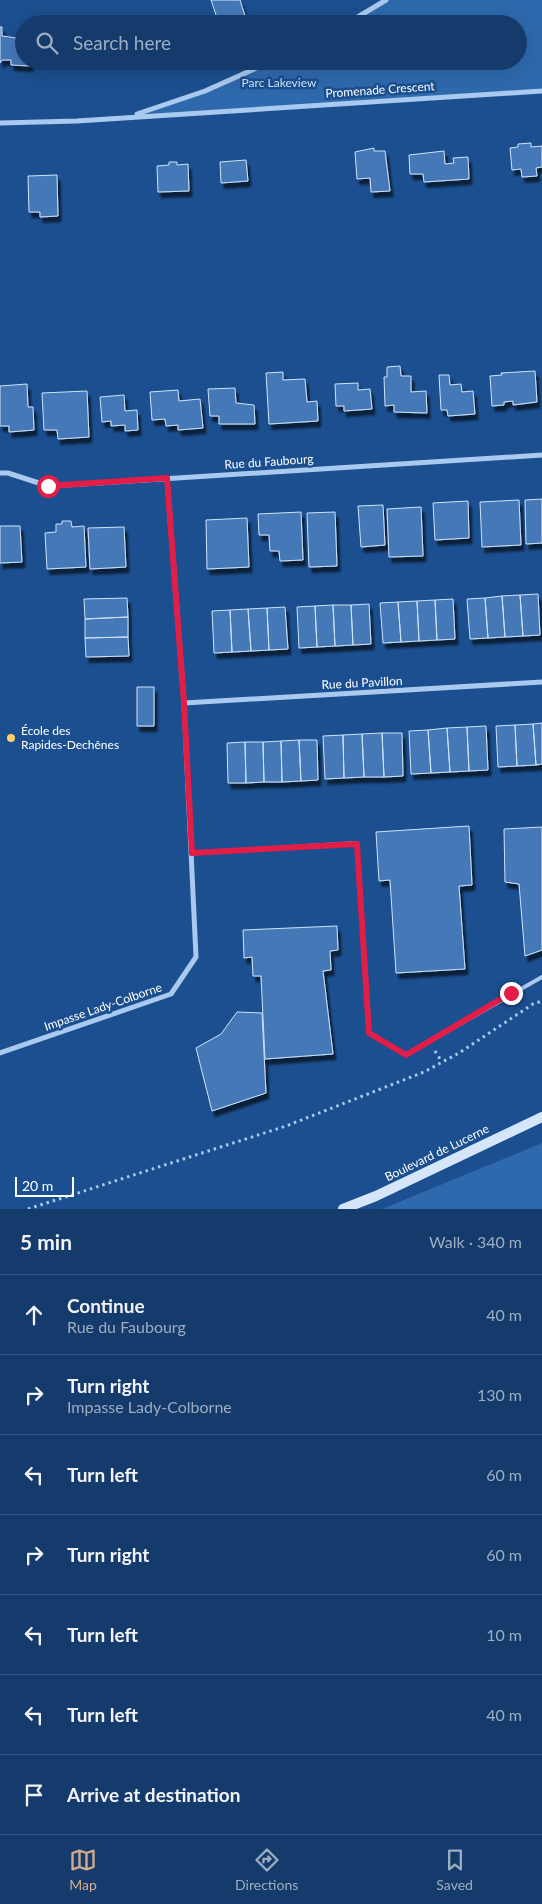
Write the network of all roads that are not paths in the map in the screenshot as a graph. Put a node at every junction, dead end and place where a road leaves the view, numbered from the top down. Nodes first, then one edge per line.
1 (386, 0) edge
2 (361, 15) edge
3 (252, 70) edge
4 (542, 90) edge
5 (130, 117) junction
6 (0, 123) edge
7 (542, 454) edge
8 (0, 473) edge
9 (167, 478) junction
10 (542, 682) edge
11 (184, 703) junction
12 (192, 853) junction
13 (542, 976) edge
14 (0, 1053) edge
15 (542, 1117) edge
16 (342, 1209) edge

1 - 2 street
3 - 5 street, Promenade Crescent
4 - 5 street, Promenade Crescent
5 - 6 street, Promenade Crescent
7 - 9 street, Rue du Faubourg
8 - 9 street, Rue du Faubourg
9 - 11 street, Impasse Lady-Colborne
10 - 11 street, Rue du Pavillon
11 - 12 street, Impasse Lady-Colborne
12 - 13 lane
12 - 14 street, Impasse Lady-Colborne
15 - 16 main road, Boulevard de Lucerne

